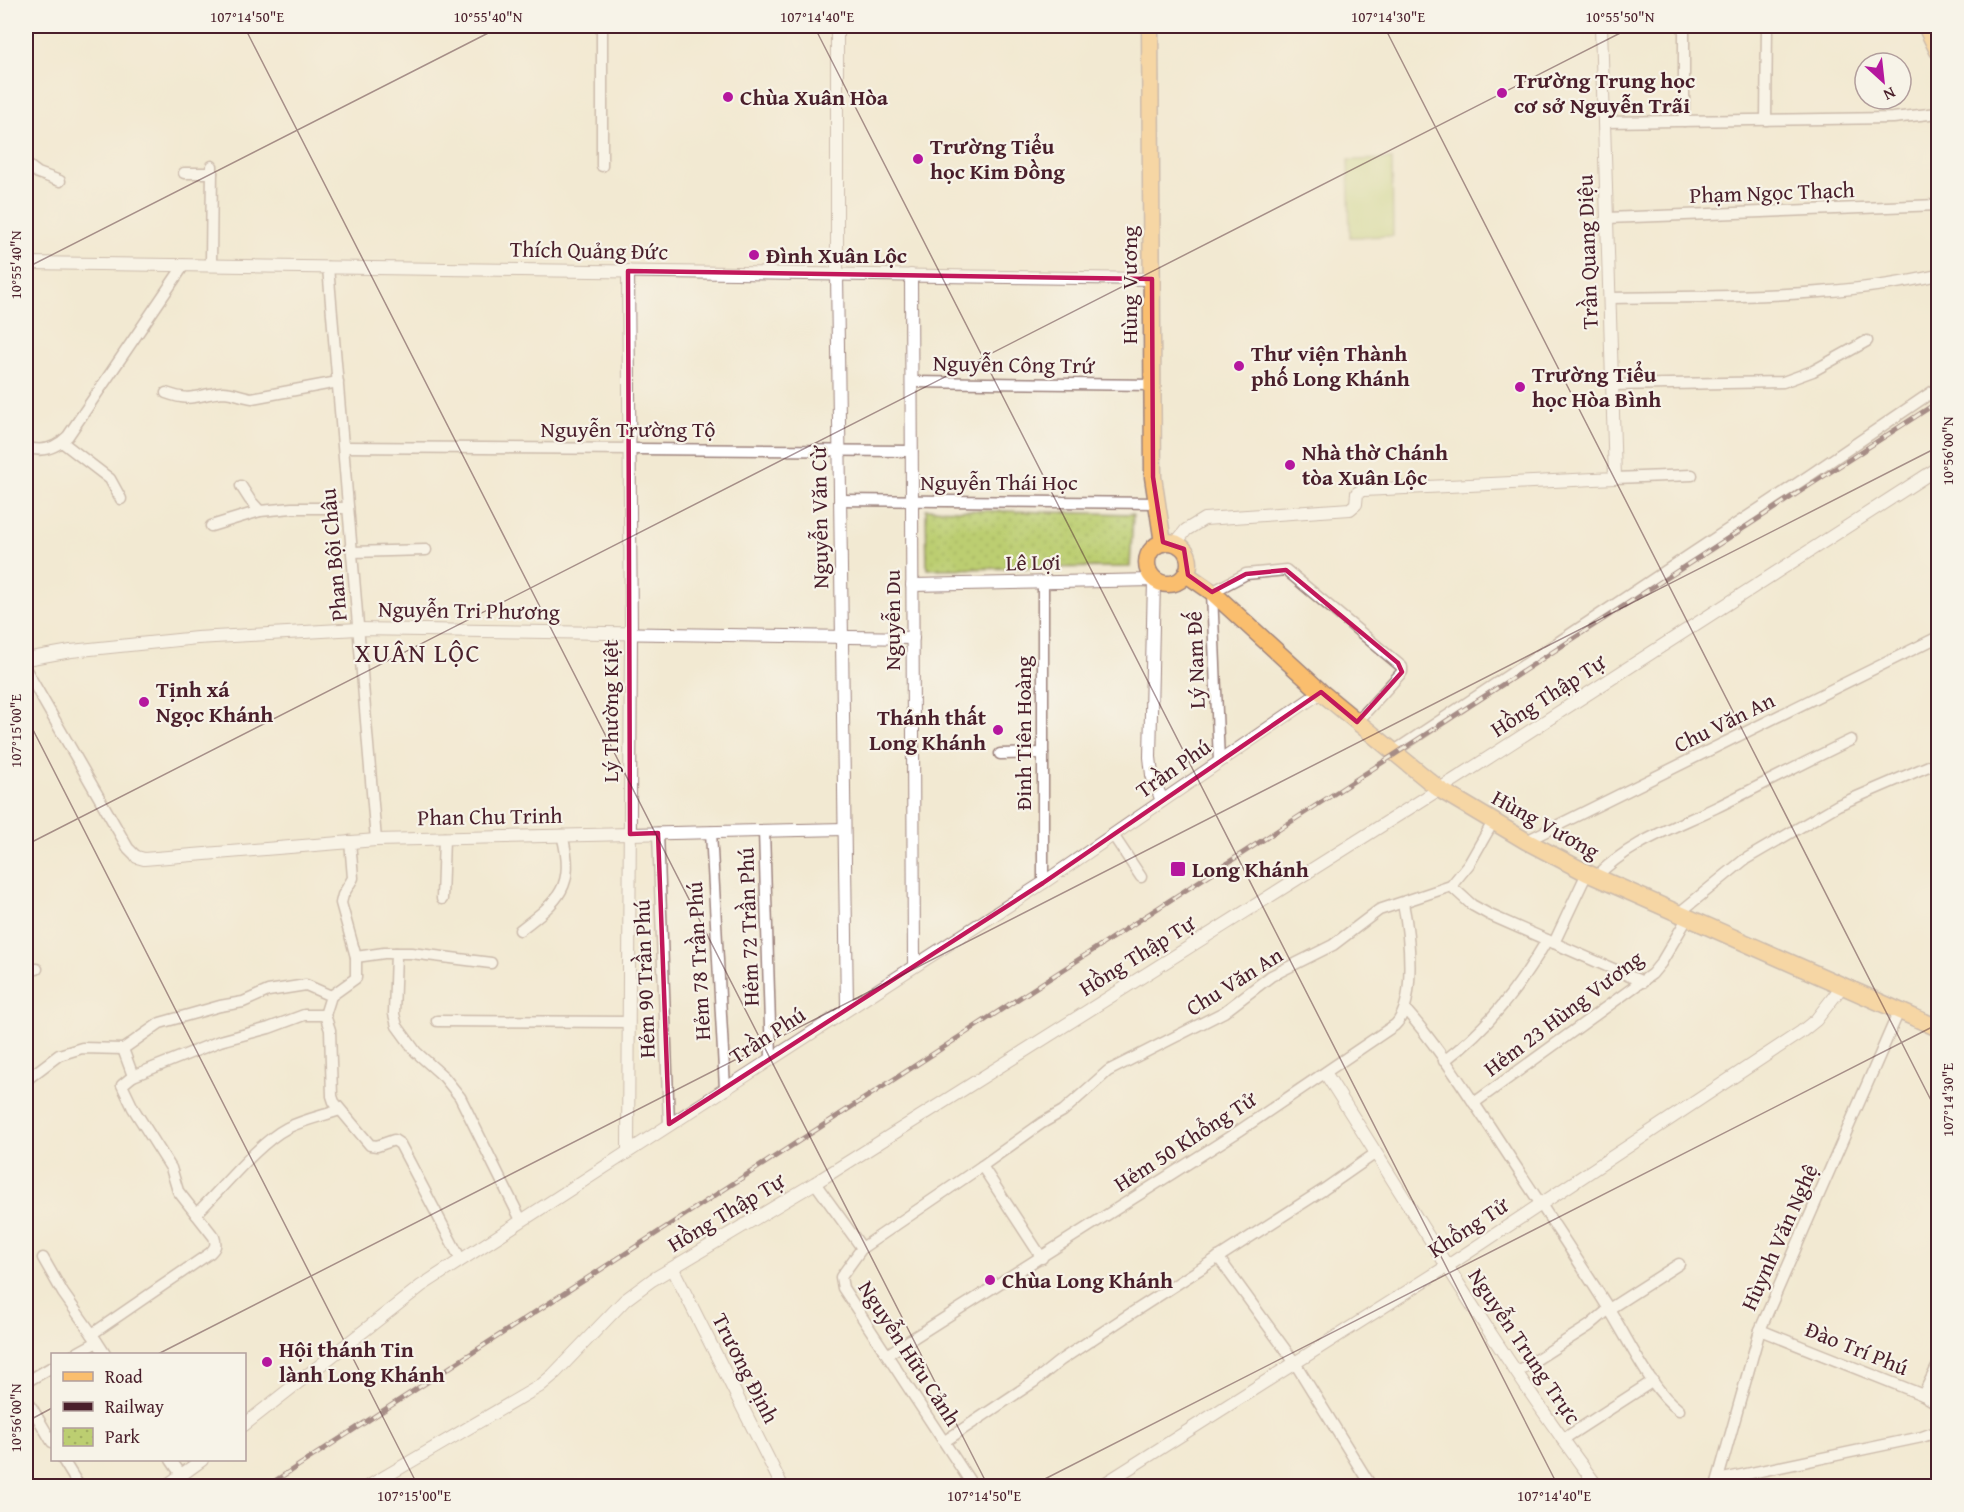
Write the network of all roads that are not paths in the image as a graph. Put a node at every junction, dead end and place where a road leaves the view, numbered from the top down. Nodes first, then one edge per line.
1 (602, 26) edge
2 (837, 26) edge
3 (1150, 26) edge
4 (1601, 26) edge
5 (1684, 26) edge
6 (1767, 26) edge
7 (1926, 26) edge
8 (1938, 51) edge
9 (1938, 113) edge
10 (1766, 120) junction
11 (1684, 121) junction
12 (1604, 123) junction
13 (26, 164) edge
14 (602, 166) dead end
15 (184, 173) dead end
16 (60, 181) dead end
17 (1938, 205) edge
18 (1607, 218) junction
19 (26, 263) edge
20 (184, 265) junction
21 (211, 265) junction
22 (328, 267) junction
23 (628, 271) junction
24 (837, 274) junction
25 (911, 275) junction
26 (1938, 275) edge
27 (1152, 279) junction
28 (1610, 298) junction
29 (1867, 341) dead end
30 (338, 382) junction
31 (912, 382) junction
32 (1153, 385) junction
33 (1612, 385) junction
34 (1938, 388) edge
35 (166, 393) dead end
36 (62, 442) junction
37 (26, 447) edge
38 (344, 447) junction
39 (630, 449) junction
40 (839, 450) junction
41 (912, 451) junction
42 (1938, 468) edge
43 (1692, 475) dead end
44 (1615, 477) junction
45 (241, 486) dead end
46 (121, 499) dead end
47 (840, 500) junction
48 (912, 501) junction
49 (1157, 503) junction
50 (348, 508) junction
51 (260, 511) junction
52 (211, 526) dead end
53 (1169, 543) junction
54 (426, 550) dead end
55 (352, 552) junction
56 (1186, 574) junction
57 (1154, 580) junction
58 (1043, 583) junction
59 (912, 585) junction
60 (1212, 592) junction
61 (358, 629) junction
62 (631, 633) junction
63 (841, 637) junction
64 (1938, 637) edge
65 (913, 638) junction
66 (26, 659) edge
67 (26, 670) edge
68 (1321, 692) junction
69 (1357, 722) junction
70 (1851, 740) dead end
71 (1393, 752) junction
72 (1043, 753) junction
73 (1000, 754) dead end
74 (1219, 762) junction
75 (1938, 762) edge
76 (1439, 789) junction
77 (1162, 801) junction
78 (1493, 822) junction
79 (844, 829) junction
80 (764, 831) junction
81 (711, 832) junction
82 (658, 833) junction
83 (630, 834) junction
84 (562, 835) junction
85 (1113, 835) junction
86 (444, 838) junction
87 (376, 840) junction
88 (350, 841) junction
89 (1526, 841) junction
90 (137, 857) joint
91 (1591, 875) junction
92 (1141, 878) dead end
93 (1043, 883) junction
94 (1451, 886) junction
95 (442, 899) dead end
96 (1402, 903) junction
97 (1683, 915) junction
98 (520, 930) dead end
99 (1550, 941) junction
100 (396, 953) junction
101 (356, 957) junction
102 (490, 963) dead end
103 (914, 965) junction
104 (26, 969) edge
105 (37, 969) dead end
106 (1642, 982) junction
107 (1843, 985) junction
108 (331, 996) junction
109 (847, 1009) junction
110 (1405, 1009) junction
111 (1899, 1011) junction
112 (325, 1015) junction
113 (437, 1021) dead end
114 (629, 1022) junction
115 (1938, 1028) edge
116 (123, 1049) junction
117 (771, 1057) junction
118 (1444, 1061) junction
119 (1326, 1074) junction
120 (133, 1076) junction
121 (26, 1080) edge
122 (724, 1088) junction
123 (1474, 1103) junction
124 (340, 1110) junction
125 (669, 1124) junction
126 (628, 1150) junction
127 (1376, 1152) junction
128 (982, 1166) junction
129 (815, 1183) junction
130 (1541, 1204) junction
131 (196, 1214) junction
132 (521, 1220) junction
133 (862, 1248) junction
134 (1218, 1257) junction
135 (43, 1258) dead end
136 (1042, 1258) junction
137 (461, 1260) junction
138 (1679, 1264) dead end
139 (1446, 1267) junction
140 (673, 1269) junction
141 (1609, 1309) junction
142 (1760, 1330) junction
143 (94, 1338) junction
144 (76, 1353) edge
145 (104, 1353) edge
146 (888, 1354) junction
147 (1296, 1363) junction
148 (1938, 1365) edge
149 (51, 1368) edge
150 (1517, 1372) junction
151 (1653, 1381) junction
152 (26, 1382) edge
153 (1923, 1395) junction
154 (26, 1398) edge
155 (1938, 1404) edge
156 (1679, 1410) dead end
157 (246, 1423) edge
158 (1938, 1431) edge
159 (51, 1440) edge
160 (1562, 1440) junction
161 (945, 1441) junction
162 (64, 1461) edge
163 (172, 1461) edge
164 (201, 1461) edge
165 (182, 1476) junction
166 (1717, 1483) edge
167 (79, 1486) edge
168 (166, 1486) edge
169 (369, 1486) edge
170 (782, 1486) edge
171 (973, 1486) edge
172 (1101, 1486) edge
173 (1371, 1486) edge
174 (1597, 1486) edge

1 - 14 street
2 - 24 street, Nguyễn Văn Cừ
3 - 27 main road, Hùng Vương
4 - 12 street, Trần Quang Diệu
5 - 11 street
6 - 10 street
7 - 8 main road
9 - 10 street
10 - 11 street
11 - 12 street
12 - 18 street, Trần Quang Diệu
13 - 16 street
15 - 21 street
17 - 18 street, Phạm Ngọc Thạch
18 - 28 street, Trần Quang Diệu
19 - 20 street, Thích Quảng Đức
20 - 21 street, Thích Quảng Đức
20 - 36 street
21 - 22 street, Thích Quảng Đức
22 - 23 street, Thích Quảng Đức
22 - 30 street, Phan Bội Châu
23 - 24 street, Thích Quảng Đức
23 - 39 street, Lý Thường Kiệt
24 - 25 street, Thích Quảng Đức
24 - 40 street, Nguyễn Văn Cừ
25 - 27 street, Thích Quảng Đức
25 - 31 street, Nguyễn Du
26 - 28 street
27 - 32 main road, Hùng Vương
28 - 33 street, Trần Quang Diệu
29 - 33 street
30 - 35 street
30 - 38 street, Phan Bội Châu
31 - 32 street, Nguyễn Công Trứ
31 - 41 street, Nguyễn Du
32 - 49 main road, Hùng Vương
33 - 44 street, Trần Quang Diệu
34 - 71 street
36 - 37 street
36 - 46 street
38 - 39 street, Nguyễn Trường Tộ
38 - 50 street, Phan Bội Châu
39 - 40 street, Nguyễn Trường Tộ
39 - 62 street, Lý Thường Kiệt
40 - 41 street, Nguyễn Trường Tộ
40 - 47 street, Nguyễn Văn Cừ
41 - 48 street, Nguyễn Du
42 - 76 street, Hồng Thập Tự
43 - 44 street
44 - 53 street
45 - 51 street
47 - 48 street, Nguyễn Thái Học
47 - 63 street, Nguyễn Văn Cừ
48 - 49 street, Nguyễn Thái Học
48 - 59 street, Nguyễn Du
49 - 53 main road, Hùng Vương
50 - 51 street
50 - 55 street, Phan Bội Châu
51 - 52 street
53 - 56 main road
53 - 57 main road
54 - 55 street
55 - 61 street, Phan Bội Châu
56 - 57 main road
56 - 60 main road, Hùng Vương
57 - 58 street, Lê Lợi
57 - 77 street
58 - 59 street, Lê Lợi
58 - 72 street, Đinh Tiên Hoàng
59 - 65 street, Nguyễn Du
60 - 68 main road, Hùng Vương
60 - 69 street
60 - 74 street, Lý Nam Đế
61 - 62 street, Nguyễn Tri Phương
61 - 66 street, Nguyễn Tri Phương
61 - 87 street, Phan Bội Châu
62 - 63 street, Nguyễn Tri Phương
62 - 83 street, Lý Thường Kiệt
63 - 65 street, Nguyễn Tri Phương
63 - 79 street, Nguyễn Văn Cừ
64 - 89 street, Chu Văn An
65 - 103 street, Nguyễn Du
67 - 90 street
68 - 69 main road, Hùng Vương
68 - 74 street, Trần Phú
69 - 71 main road, Hùng Vương
70 - 91 street
71 - 76 main road, Hùng Vương
72 - 73 street
72 - 93 street, Đinh Tiên Hoàng
74 - 77 street, Trần Phú
75 - 97 street
76 - 78 main road, Hùng Vương
76 - 129 street, Hồng Thập Tự
77 - 85 street, Trần Phú
78 - 89 main road, Hùng Vương
78 - 94 street
79 - 80 street, Phan Chu Trinh
79 - 109 street, Nguyễn Văn Cừ
80 - 81 street, Phan Chu Trinh
80 - 117 street, Hẻm 72 Trần Phú
81 - 82 street, Phan Chu Trinh
81 - 122 street, Hẻm 78 Trần Phú
82 - 83 street, Phan Chu Trinh
82 - 125 street, Hẻm 90 Trần Phú
83 - 84 street, Phan Chu Trinh
83 - 114 street, Lý Thường Kiệt
84 - 86 street, Phan Chu Trinh
84 - 98 street
85 - 92 street
85 - 93 street, Trần Phú
86 - 87 street, Phan Chu Trinh
86 - 95 street
87 - 88 street, Phan Chu Trinh
88 - 90 street, Phan Chu Trinh
88 - 101 street
89 - 91 main road, Hùng Vương
91 - 97 main road, Hùng Vương
91 - 99 street
93 - 103 street, Trần Phú
94 - 96 street, Chu Văn An
94 - 99 street
96 - 110 street
96 - 128 street, Chu Văn An
97 - 106 street, Hẻm 23 Hùng Vương
97 - 107 main road, Hùng Vương
99 - 106 street
99 - 118 street
100 - 101 street
100 - 102 street
100 - 132 street
101 - 108 street
103 - 109 street, Trần Phú
104 - 105 street
106 - 123 street, Hẻm 23 Hùng Vương
107 - 111 main road, Hùng Vương
107 - 130 street, Khổng Tử
108 - 112 street
108 - 116 street
109 - 117 street, Trần Phú
110 - 118 street
110 - 119 street, Hẻm 50 Khổng Tử
111 - 115 main road, Hùng Vương
111 - 142 street, Hùynh Văn Nghệ
112 - 120 street
112 - 124 street
113 - 114 street
114 - 126 street, Lý Thường Kiệt
116 - 120 street
116 - 121 street
117 - 122 street, Trần Phú
118 - 123 street
119 - 127 street, Nguyễn Trung Trực
119 - 136 street, Hẻm 50 Khổng Tử
120 - 131 street
122 - 125 street, Trần Phú
123 - 130 street
124 - 131 street
124 - 137 street
125 - 126 street, Trần Phú
126 - 132 street, Trần Phú
127 - 134 street
127 - 139 street, Nguyễn Trung Trực
128 - 133 street, Chu Văn An
128 - 136 street
129 - 133 street, Nguyễn Hữu Cảnh
129 - 140 street, Hồng Thập Tự
130 - 139 street, Khổng Tử
130 - 141 street
131 - 143 street
132 - 137 street, Trần Phú
133 - 146 street, Nguyễn Hữu Cảnh
134 - 147 street
134 - 161 street
135 - 143 street
136 - 146 street, Hẻm 50 Khổng Tử
137 - 157 street, Trần Phú
138 - 141 street
139 - 147 street, Khổng Tử
139 - 150 street, Nguyễn Trung Trực
140 - 169 street, Hồng Thập Tự
140 - 170 street, Trương Định
141 - 150 street
141 - 151 street
142 - 153 street, Đào Trí Phú
142 - 166 street, Hùynh Văn Nghệ
143 - 144 street
143 - 145 street
146 - 161 street, Nguyễn Hữu Cảnh
147 - 172 street, Khổng Tử
147 - 173 street
148 - 153 street
149 - 152 street
150 - 160 street, Nguyễn Trung Trực
151 - 156 street
151 - 160 street
153 - 155 street, Đào Trí Phú
154 - 159 street
158 - 166 street
160 - 174 street, Nguyễn Trung Trực
161 - 171 street, Nguyễn Hữu Cảnh
162 - 167 street
163 - 165 street
164 - 165 street
165 - 168 street

